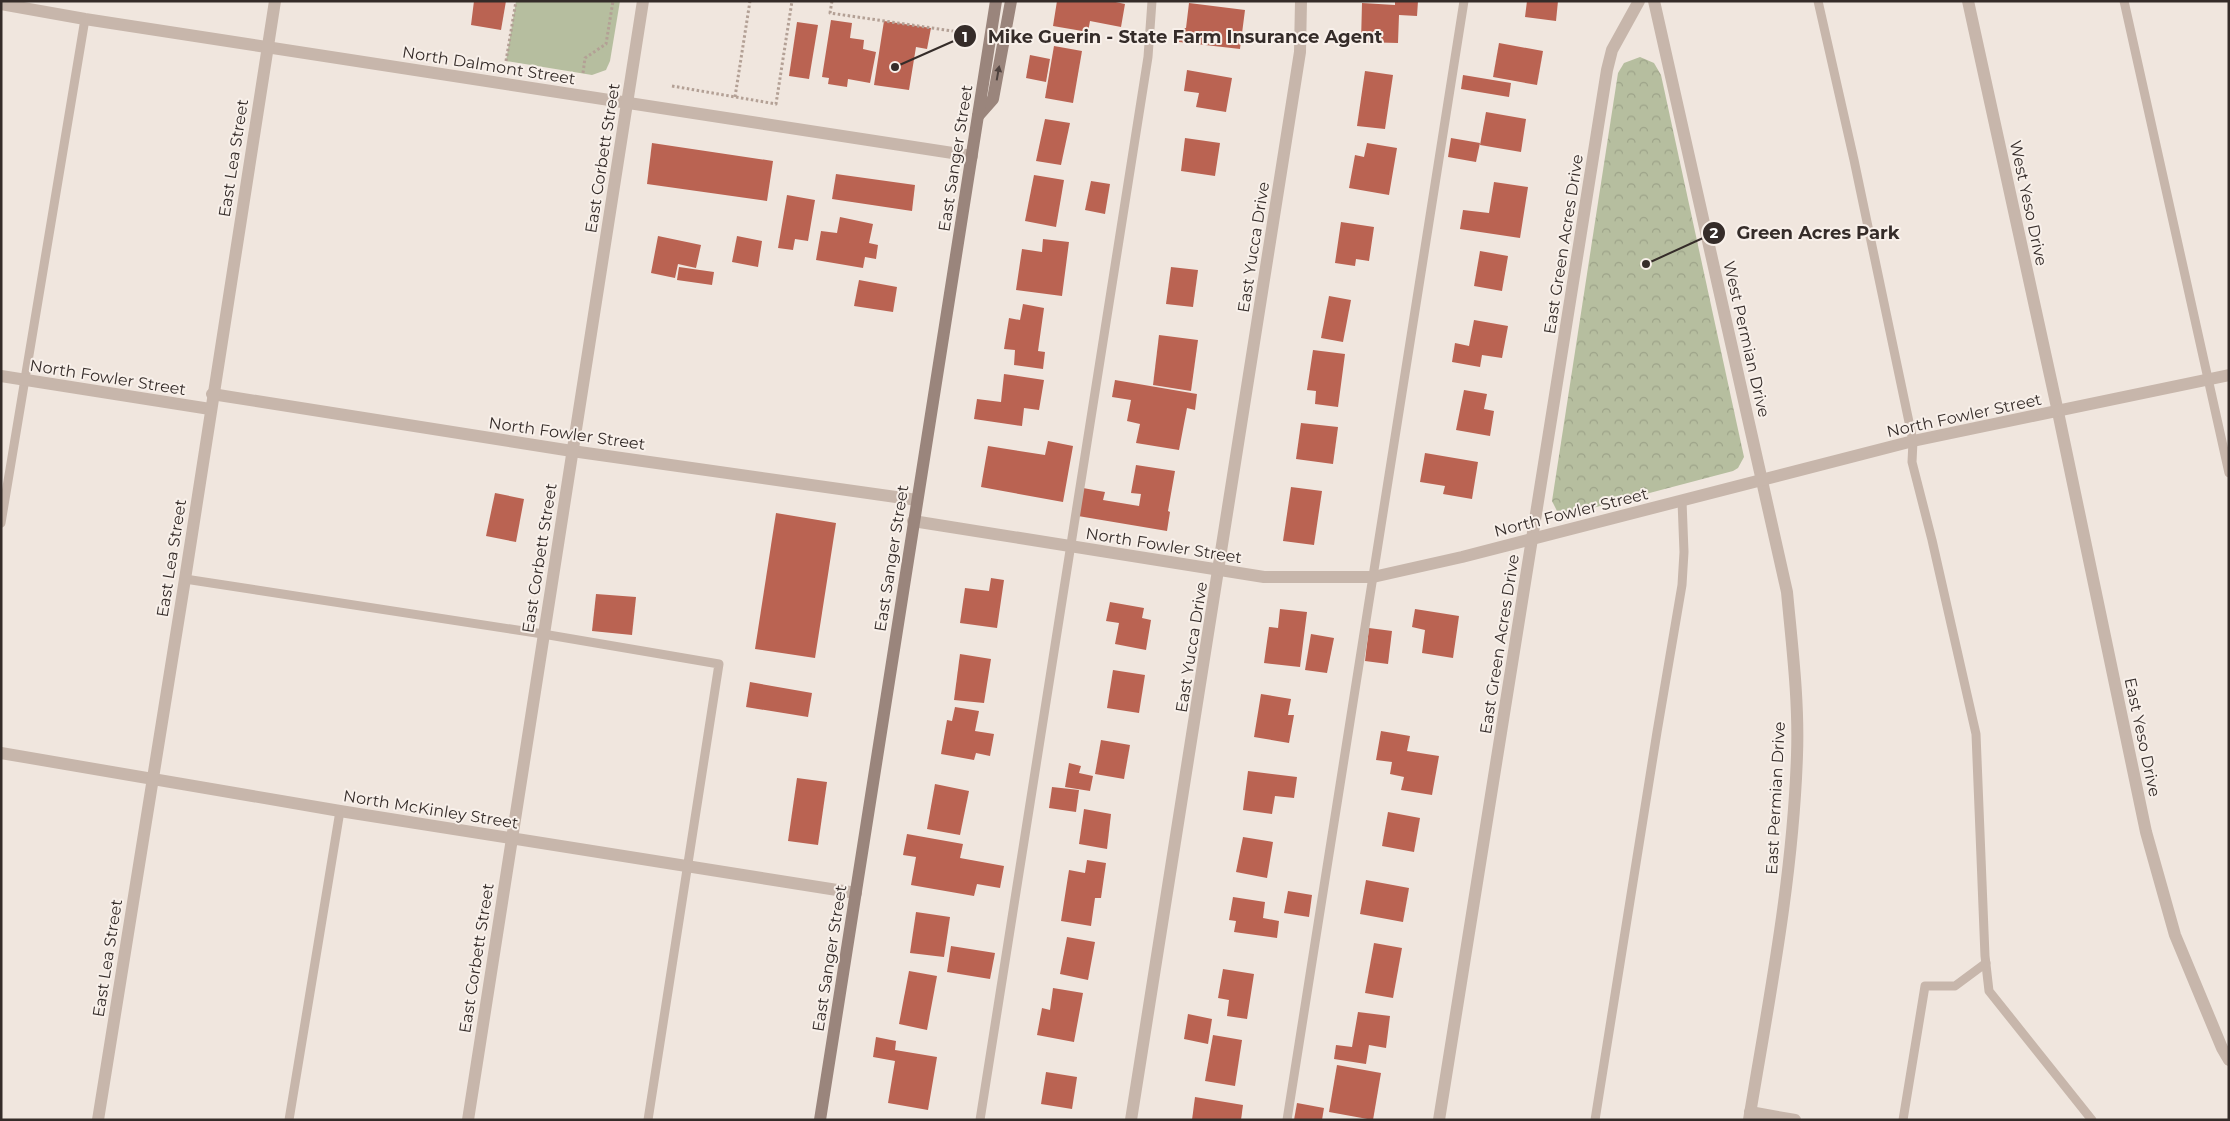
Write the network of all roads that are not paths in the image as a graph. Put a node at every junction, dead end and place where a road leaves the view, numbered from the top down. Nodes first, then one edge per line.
1 (275, 1) edge
2 (643, 1) edge
3 (996, 1) edge
4 (1012, 1) edge
5 (1152, 1) edge
6 (1301, 1) edge
7 (1464, 1) edge
8 (1639, 1) edge
9 (1654, 1) edge
10 (1818, 1) edge
11 (1968, 1) edge
12 (2124, 1) edge
13 (1, 4) edge
14 (85, 19) junction
15 (267, 47) junction
16 (627, 103) junction
17 (978, 116) junction
18 (972, 156) junction
19 (2229, 375) edge
20 (1, 376) edge
21 (25, 380) junction
22 (2208, 380) junction
23 (212, 394) junction
24 (210, 410) junction
25 (2058, 412) junction
26 (1912, 441) junction
27 (572, 451) junction
28 (2229, 473) edge
29 (1762, 478) junction
30 (916, 500) junction
31 (1682, 501) junction
32 (913, 521) junction
33 (1, 523) edge
34 (1532, 537) junction
35 (1072, 547) junction
36 (1220, 570) junction
37 (1373, 577) junction
38 (185, 579) junction
39 (543, 634) junction
40 (1, 753) edge
41 (152, 778) junction
42 (340, 811) junction
43 (511, 838) junction
44 (687, 866) junction
45 (856, 893) junction
46 (1986, 963) junction
47 (2229, 1060) edge
48 (1750, 1116) edge
49 (98, 1120) edge
50 (289, 1120) edge
51 (468, 1120) edge
52 (648, 1120) edge
53 (820, 1120) edge
54 (980, 1120) edge
55 (1131, 1120) edge
56 (1287, 1120) edge
57 (1439, 1120) edge
58 (1595, 1120) edge
59 (1795, 1120) edge
60 (1903, 1120) edge
61 (2092, 1120) edge

1 - 15 street, East Lea Street
2 - 16 street, East Corbett Street
3 - 17 main road, East Sanger Street
17 -> 4 main road
5 - 35 lane
6 - 36 street, East Yucca Drive
7 - 37 lane
8 - 34 street, East Green Acres Drive
9 - 29 street, West Permian Drive
10 - 26 lane
11 - 25 street, West Yeso Drive
12 - 22 lane
13 - 14 street, North Dalmont Street
14 - 15 street, North Dalmont Street
14 - 21 lane
15 - 16 street, North Dalmont Street
15 - 23 street, East Lea Street
16 - 18 street, North Dalmont Street
16 - 27 street, East Corbett Street
17 - 18 main road, East Sanger Street
18 - 30 main road, East Sanger Street
19 - 22 street, North Fowler Street
20 - 21 street, North Fowler Street
21 - 24 street, North Fowler Street
21 - 33 lane
22 - 25 street, North Fowler Street
22 - 28 lane
23 - 24 street, East Lea Street
23 - 27 street, North Fowler Street
24 - 38 street, East Lea Street
25 - 26 street, North Fowler Street
25 - 47 street, East Yeso Drive
26 - 29 street, North Fowler Street
26 - 46 lane
27 - 30 street, North Fowler Street
27 - 39 street, East Corbett Street
29 - 31 street, North Fowler Street
29 - 48 street, East Permian Drive
30 - 32 main road, East Sanger Street
31 - 34 street, North Fowler Street
31 - 58 lane
32 - 35 street, North Fowler Street
32 - 45 main road, East Sanger Street
34 - 37 street, North Fowler Street
34 - 57 street, East Green Acres Drive
35 - 36 street, North Fowler Street
35 - 54 lane
36 - 37 street, North Fowler Street
36 - 55 street, East Yucca Drive
37 - 56 lane
38 - 39 lane
38 - 41 street, East Lea Street
39 - 43 street, East Corbett Street
39 - 44 lane
40 - 41 street, North McKinley Street
41 - 42 street, North McKinley Street
41 - 49 street, East Lea Street
42 - 43 street, North McKinley Street
42 - 50 lane
43 - 44 street, North McKinley Street
43 - 51 street, East Corbett Street
44 - 45 street, North McKinley Street
44 - 52 lane
45 - 53 main road, East Sanger Street
46 - 60 lane
46 - 61 lane
48 - 59 street

